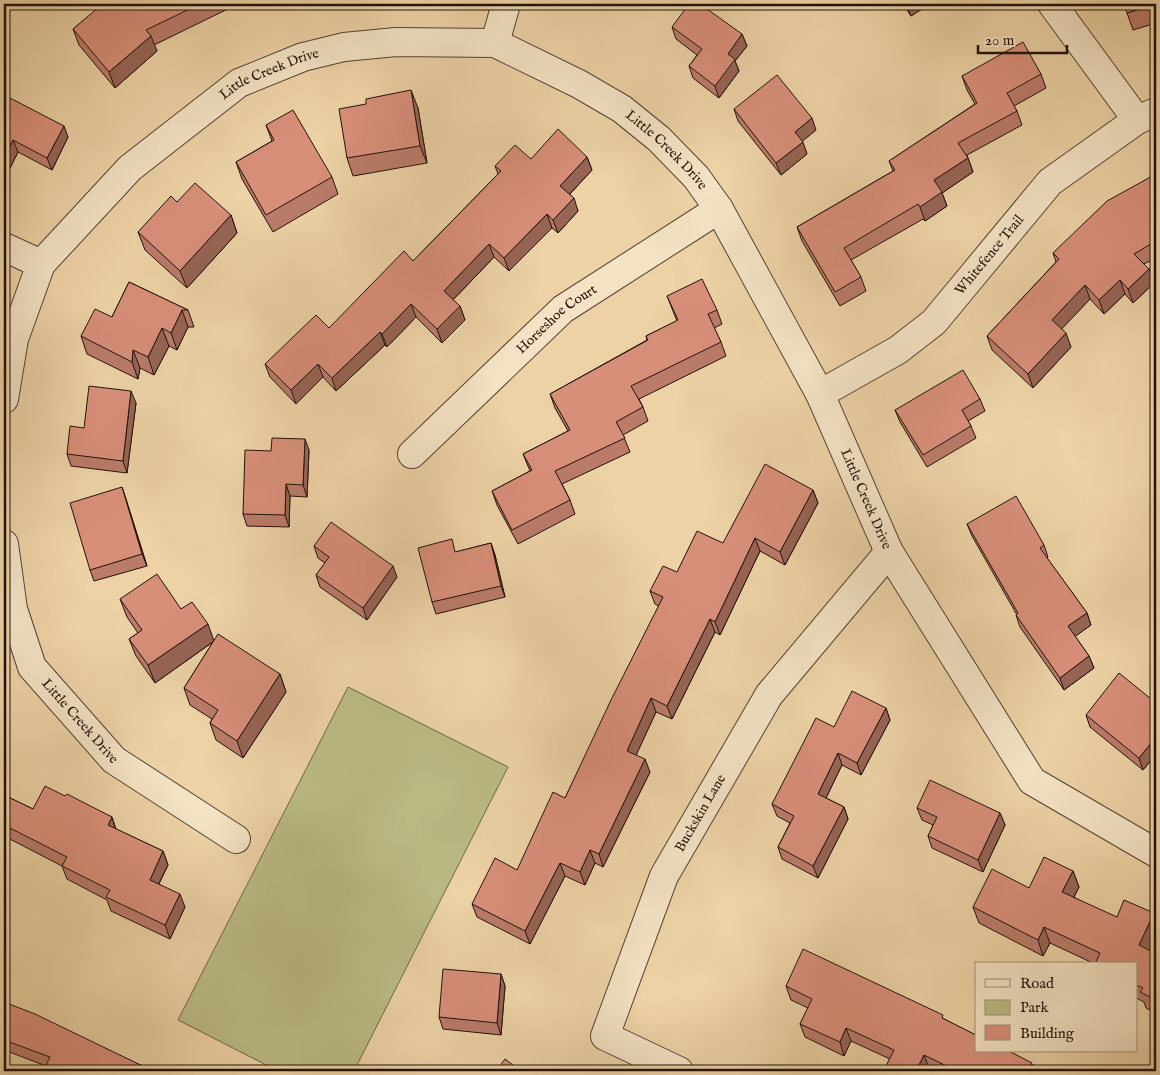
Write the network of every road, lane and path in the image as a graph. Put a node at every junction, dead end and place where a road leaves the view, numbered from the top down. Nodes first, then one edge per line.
1 (506, 4) edge
2 (1052, 4) edge
3 (496, 43) junction
4 (1147, 116) edge
5 (719, 209) junction
6 (4, 247) edge
7 (42, 264) junction
8 (820, 394) junction
9 (4, 400) edge
10 (412, 454) dead end
11 (4, 544) edge
12 (889, 552) junction
13 (236, 840) dead end
14 (1156, 853) edge
15 (679, 1071) edge

1 - 3 street
2 - 4 street
3 - 5 street, Little Creek Drive
3 - 7 street, Little Creek Drive
4 - 8 street, Whitefence Trail
5 - 8 street, Little Creek Drive
5 - 10 street, Horseshoe Court
6 - 7 street
7 - 9 street, Little Creek Drive
8 - 12 street, Little Creek Drive
11 - 13 street, Little Creek Drive
12 - 14 street, Little Creek Drive
12 - 15 street, Buckskin Lane

